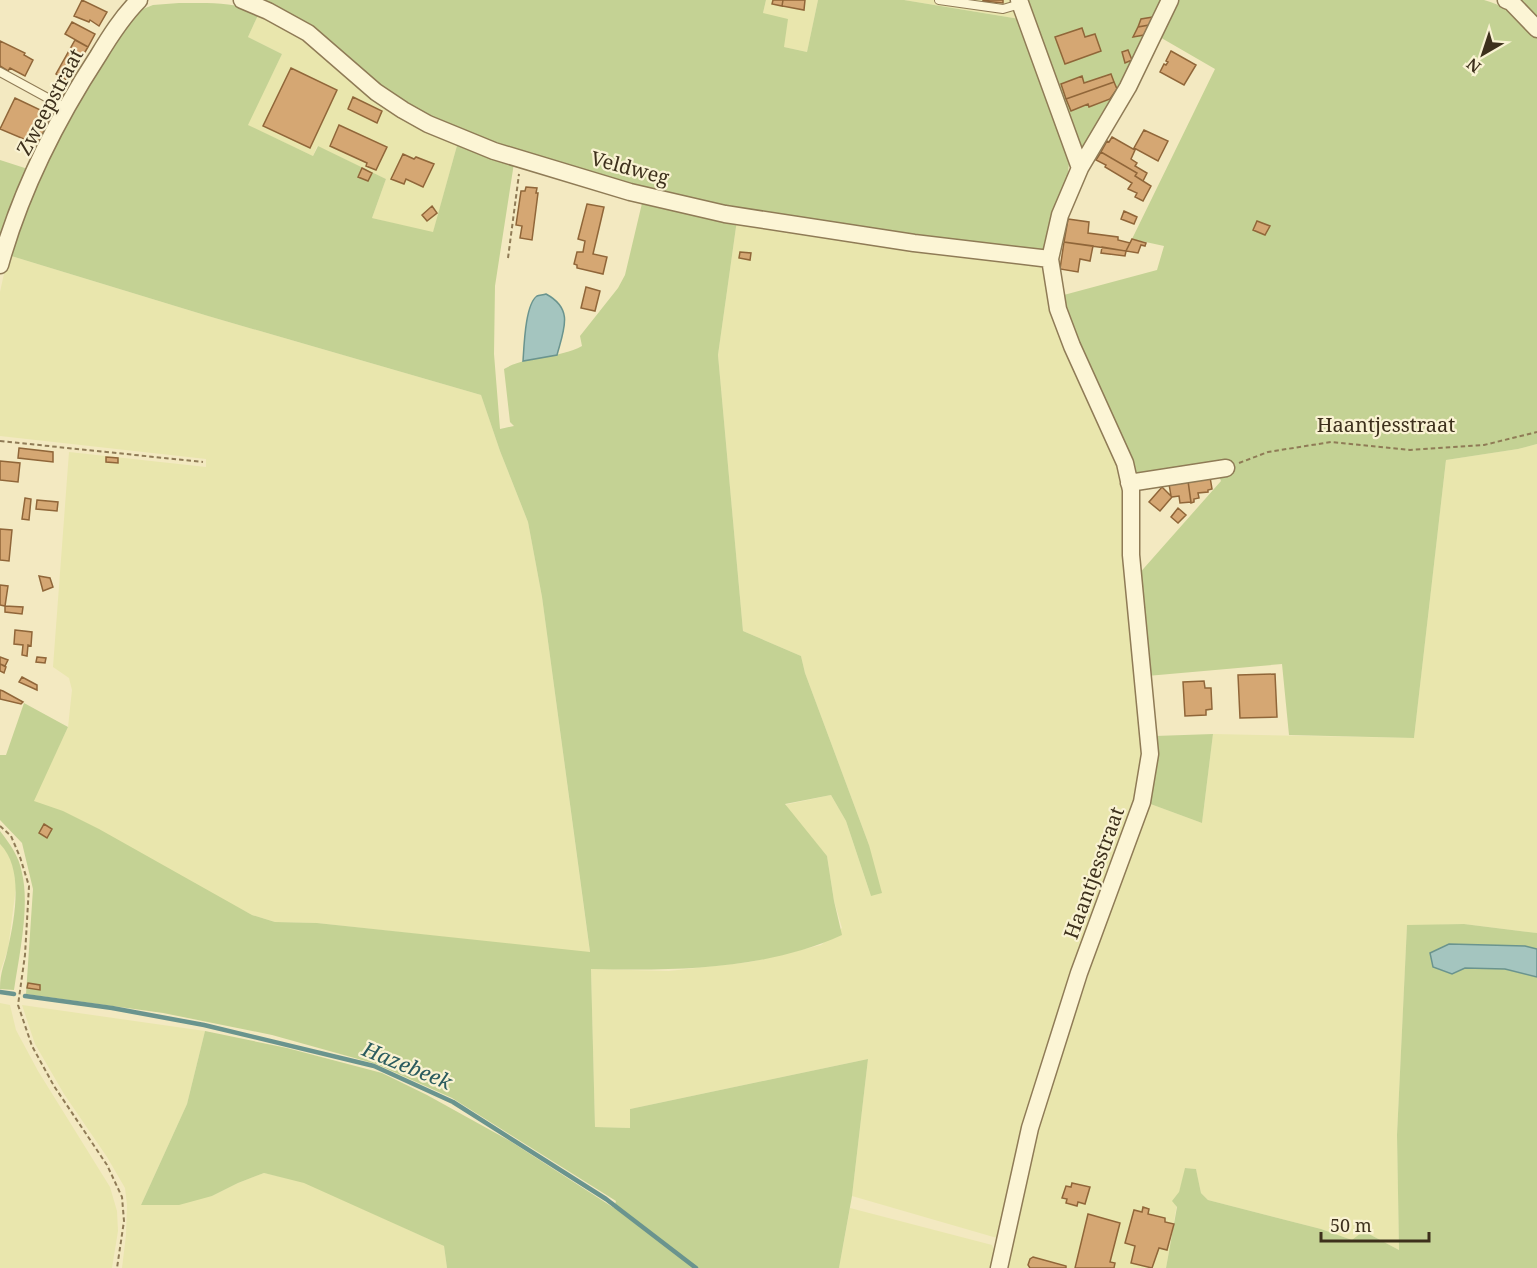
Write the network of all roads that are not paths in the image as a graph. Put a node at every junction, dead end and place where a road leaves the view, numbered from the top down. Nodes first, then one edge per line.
1 (139, 0) edge
2 (242, 0) edge
3 (939, 0) edge
4 (1170, 0) edge
5 (1506, 0) edge
6 (1020, 2) edge
7 (1537, 29) edge
8 (0, 72) edge
9 (66, 108) junction
10 (1080, 168) junction
11 (1050, 259) junction
12 (0, 265) edge
13 (1226, 468) road end
14 (1129, 483) junction
15 (999, 1268) edge

1 - 9 street, Zweepstraat
2 - 11 street, Veldweg
3 - 6 lane
4 - 10 street, Haantjesstraat
5 - 7 street
6 - 10 street
8 - 9 lane
9 - 12 street, Zweepstraat
10 - 11 street, Haantjesstraat
11 - 14 street, Haantjesstraat
13 - 14 street
14 - 15 street, Haantjesstraat

